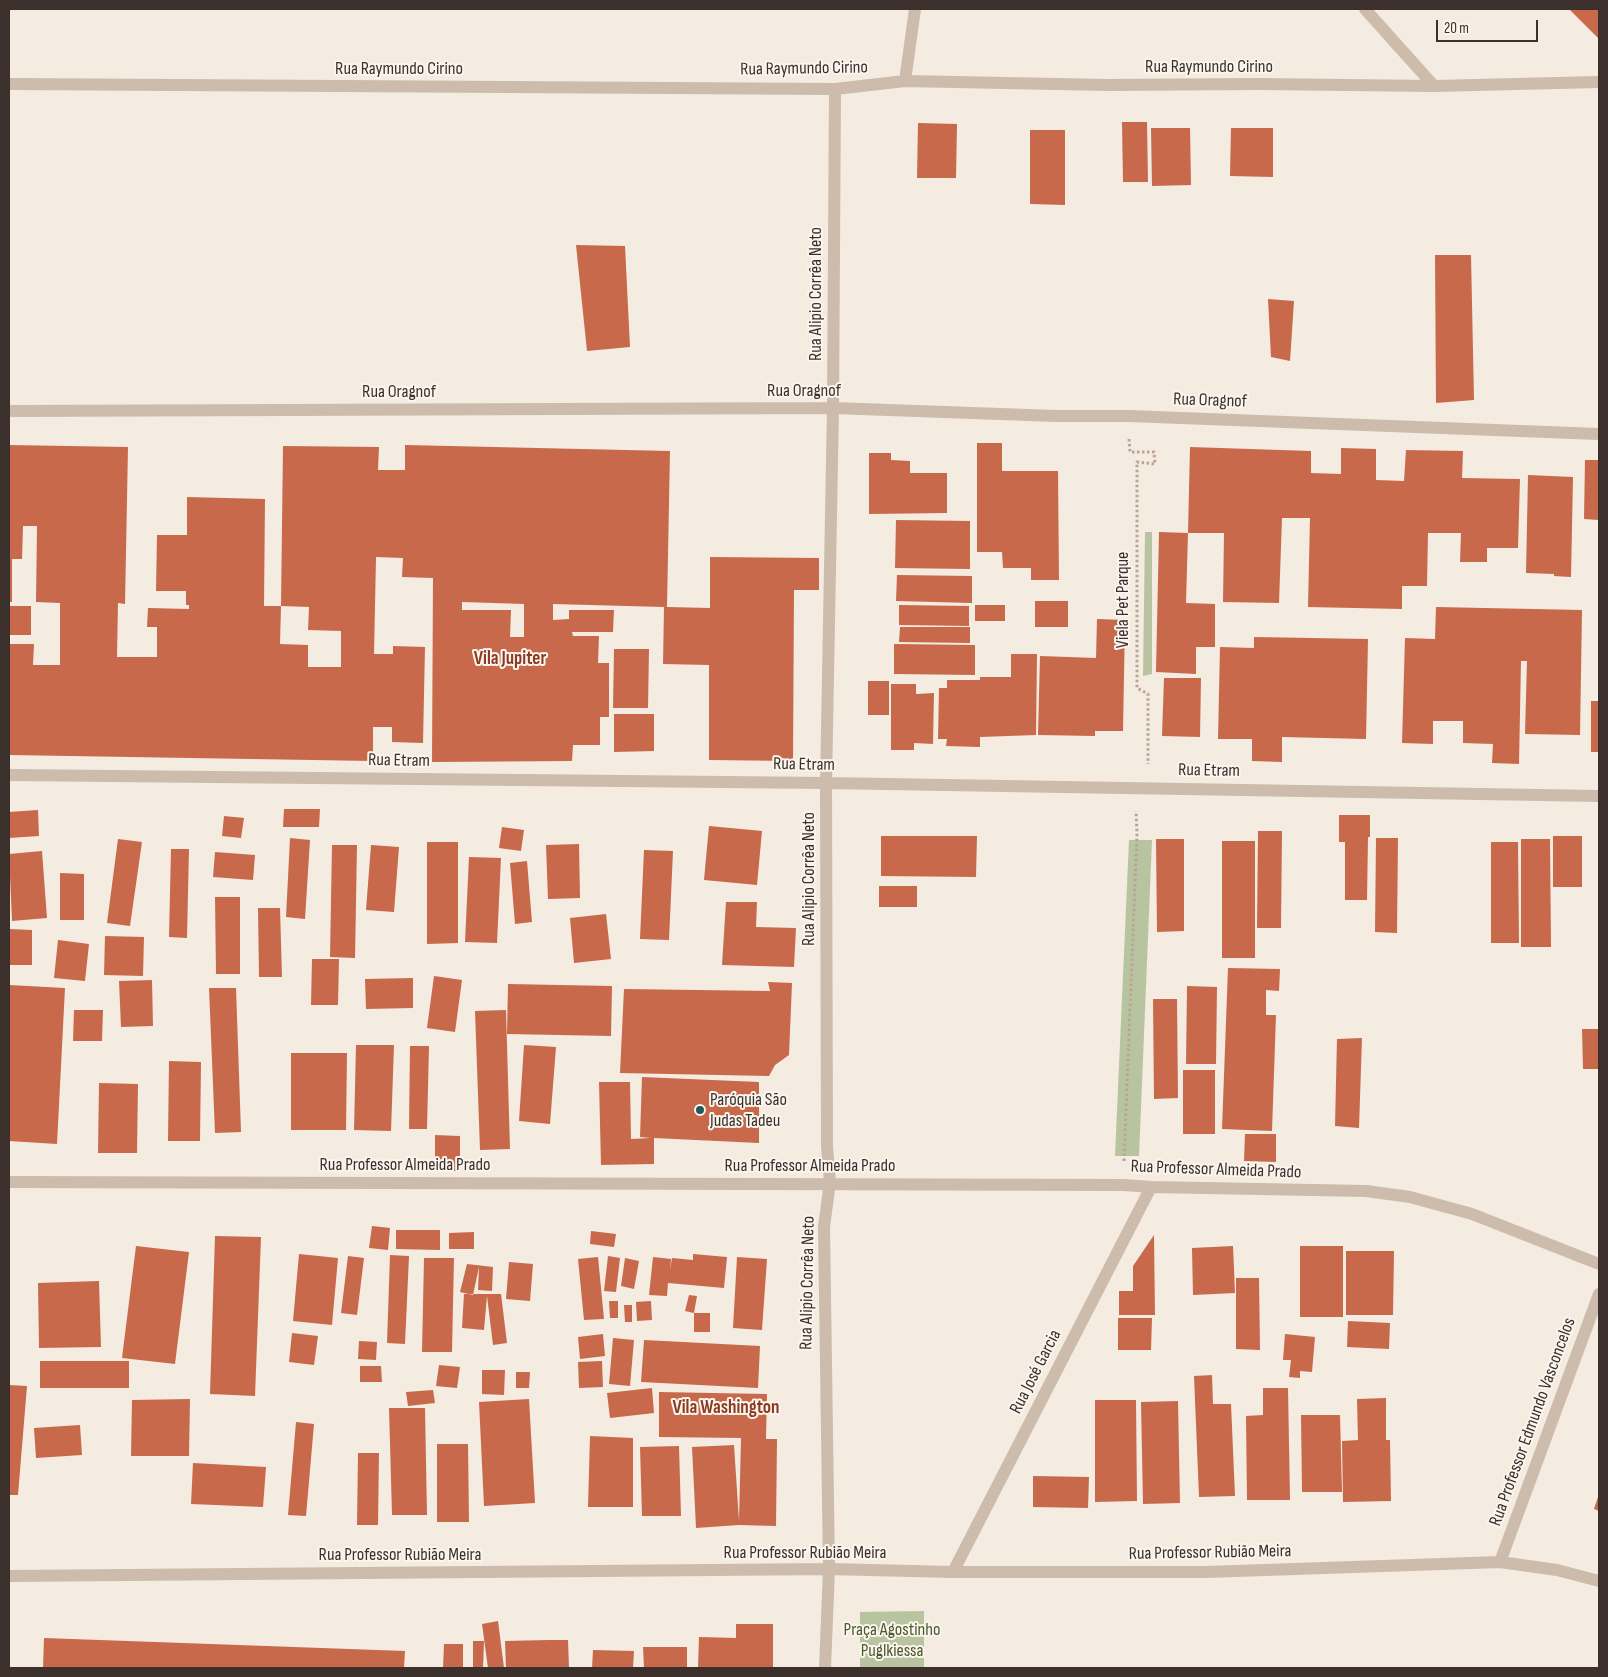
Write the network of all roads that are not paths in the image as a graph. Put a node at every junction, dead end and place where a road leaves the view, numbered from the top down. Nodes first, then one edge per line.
1 (915, 9) edge
2 (1365, 9) edge
3 (905, 81) junction
4 (1599, 82) edge
5 (9, 84) edge
6 (1434, 86) junction
7 (835, 89) junction
8 (833, 408) junction
9 (9, 411) edge
10 (1599, 434) edge
11 (9, 774) edge
12 (826, 783) junction
13 (1599, 796) edge
14 (9, 1182) edge
15 (830, 1182) junction
16 (1151, 1187) junction
17 (1599, 1264) edge
18 (1599, 1294) edge
19 (1500, 1562) junction
20 (828, 1570) junction
21 (953, 1572) junction
22 (9, 1576) edge
23 (1599, 1581) edge
24 (825, 1668) edge

1 - 3 street
2 - 6 street
3 - 6 street, Rua Raymundo Cirino
3 - 7 street, Rua Raymundo Cirino
4 - 6 street, Rua Raymundo Cirino
5 - 7 street, Rua Raymundo Cirino
7 - 8 street, Rua Alipio Corrêa Neto
8 - 9 street, Rua Oragnof
8 - 10 street, Rua Oragnof
8 - 12 street, Rua Alipio Corrêa Neto
11 - 12 street, Rua Etram
12 - 13 street, Rua Etram
12 - 15 street, Rua Alipio Corrêa Neto
14 - 15 street, Rua Professor Almeida Prado
15 - 16 street, Rua Professor Almeida Prado
15 - 20 street, Rua Alipio Corrêa Neto
16 - 17 street, Rua Professor Almeida Prado
16 - 21 street, Rua José Garcia
18 - 19 street, Rua Professor Edmundo Vasconcelos
19 - 21 street, Rua Professor Rubião Meira
19 - 23 street, Rua Professor Rubião Meira
20 - 21 street, Rua Professor Rubião Meira
20 - 22 street, Rua Professor Rubião Meira
20 - 24 street, Rua Alipio Corrêa Neto

